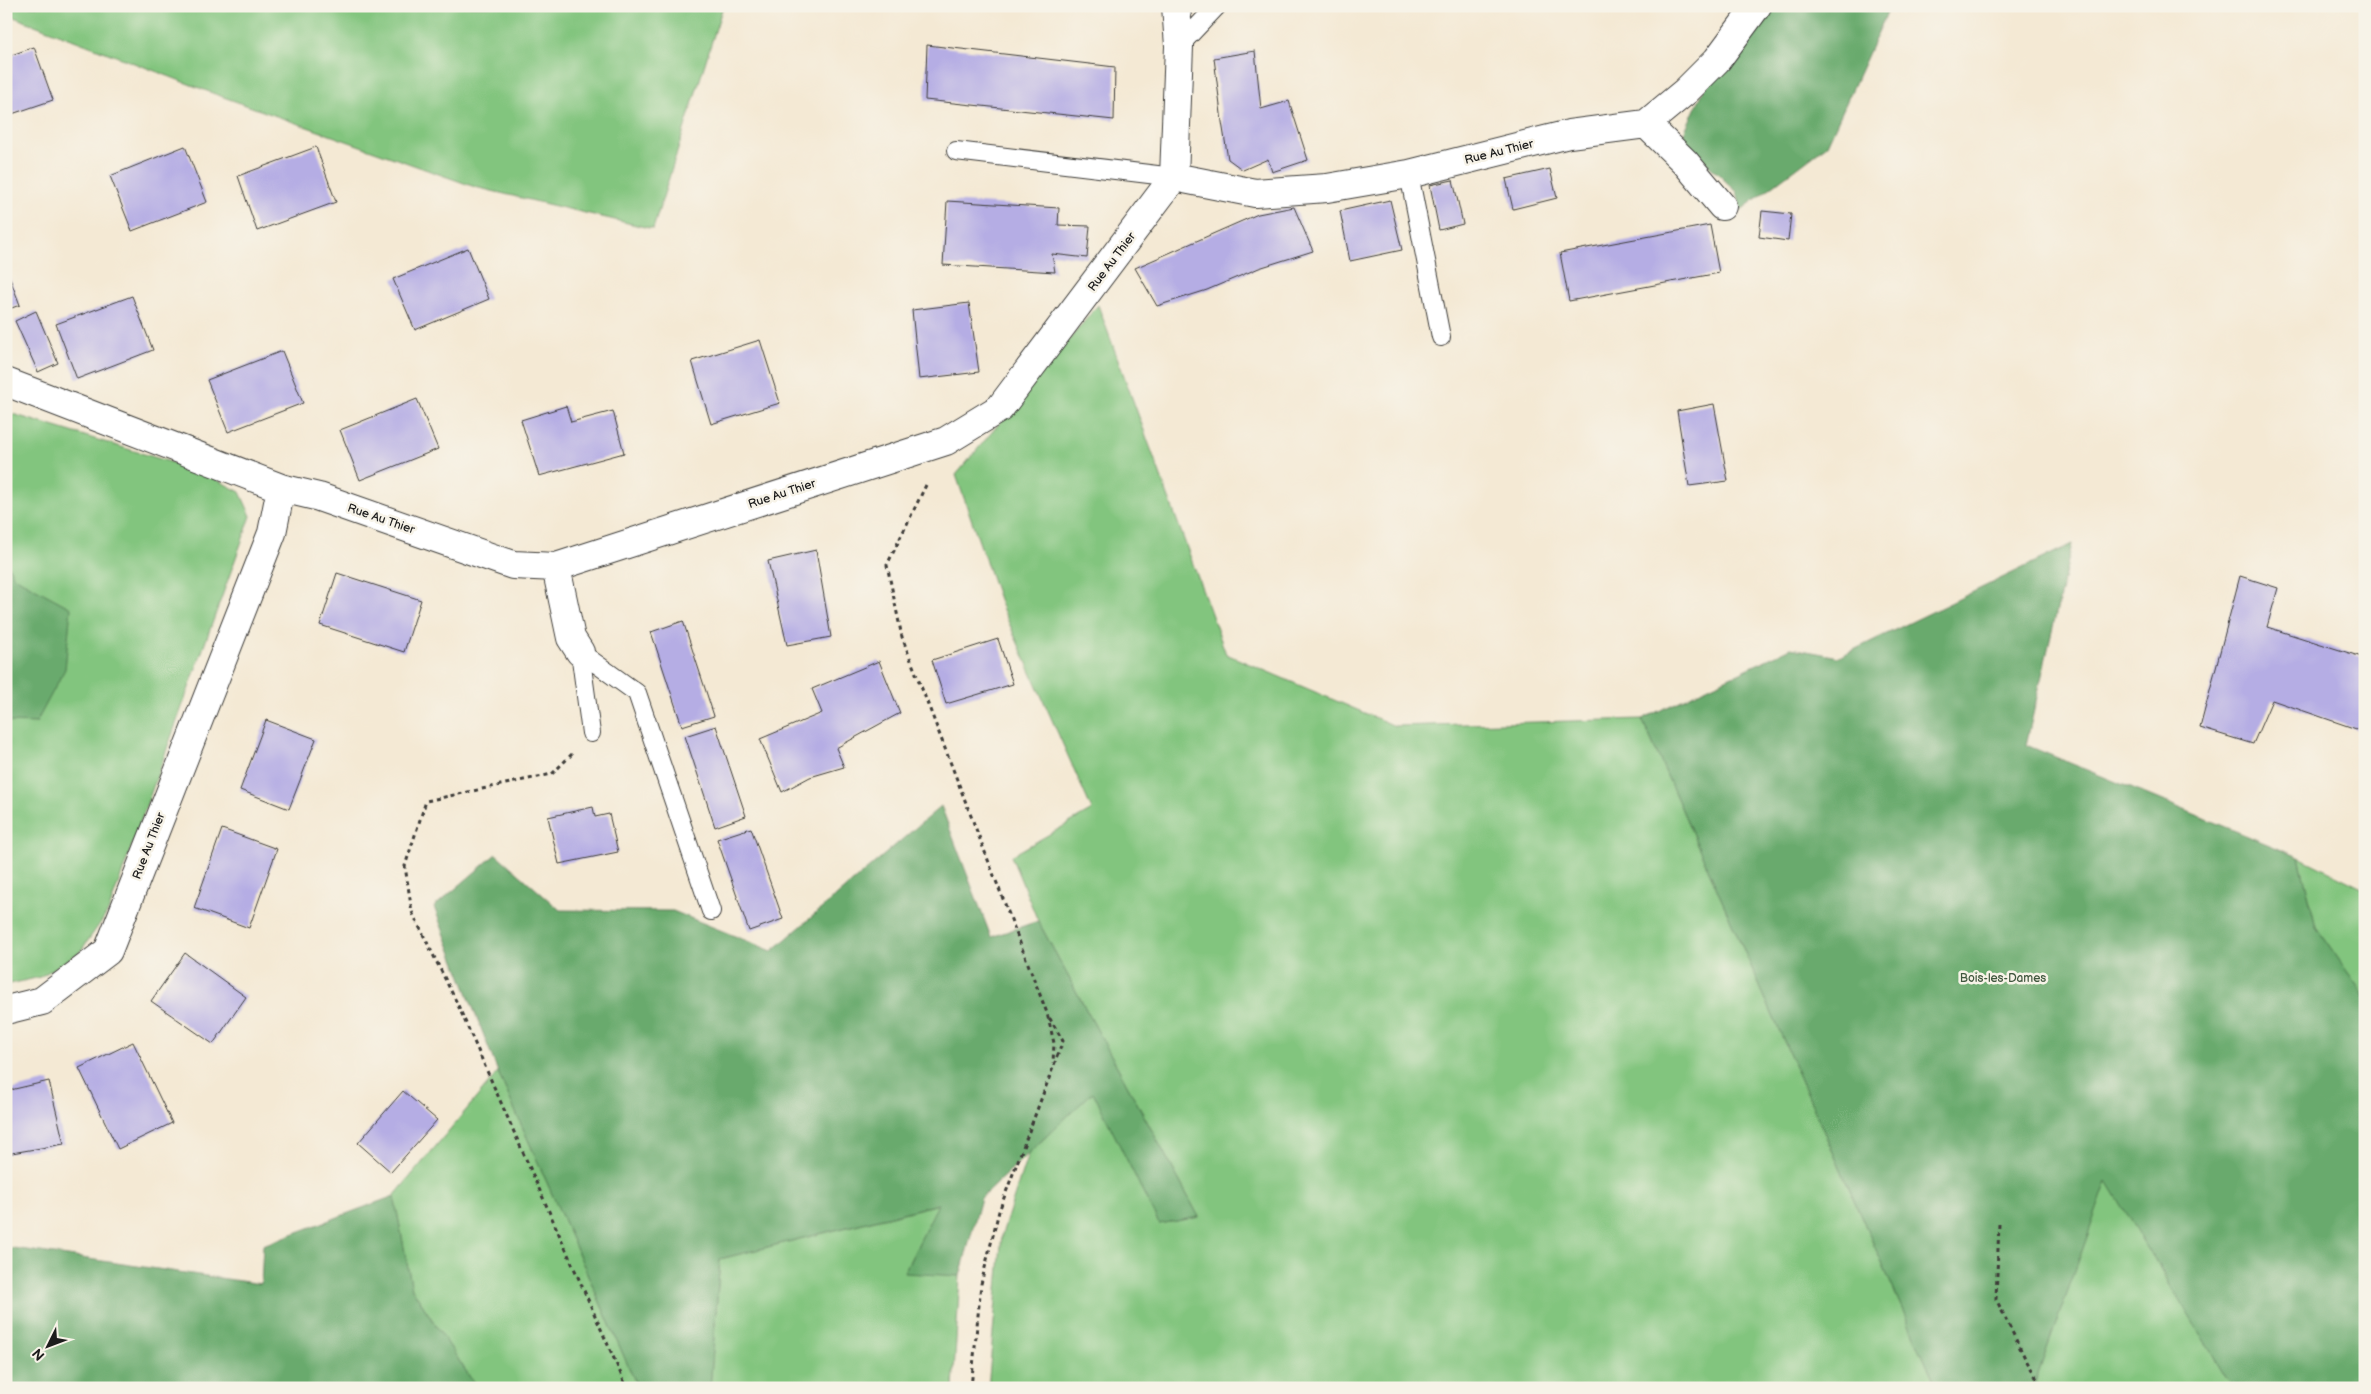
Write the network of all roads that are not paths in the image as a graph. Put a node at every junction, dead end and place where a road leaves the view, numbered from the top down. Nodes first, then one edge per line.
1 (1176, 6) edge
2 (1217, 6) edge
3 (1757, 6) edge
4 (1179, 46) junction
5 (1646, 124) junction
6 (956, 151) dead end
7 (1410, 174) junction
8 (1174, 177) junction
9 (1722, 206) dead end
10 (1441, 337) dead end
11 (6, 382) edge
12 (280, 488) junction
13 (556, 567) junction
14 (580, 652) junction
15 (591, 732) road end
16 (711, 911) dead end
17 (6, 1010) edge

1 - 4 street
2 - 4 lane
3 - 5 street
4 - 8 street
5 - 7 street, Rue Au Thier
5 - 9 street
6 - 8 lane
7 - 8 street, Rue Au Thier
7 - 10 lane
8 - 13 street, Rue Au Thier
11 - 12 street, Rue Au Thier
12 - 13 street, Rue Au Thier
12 - 17 street, Rue Au Thier
13 - 14 street
14 - 15 lane
14 - 16 lane

